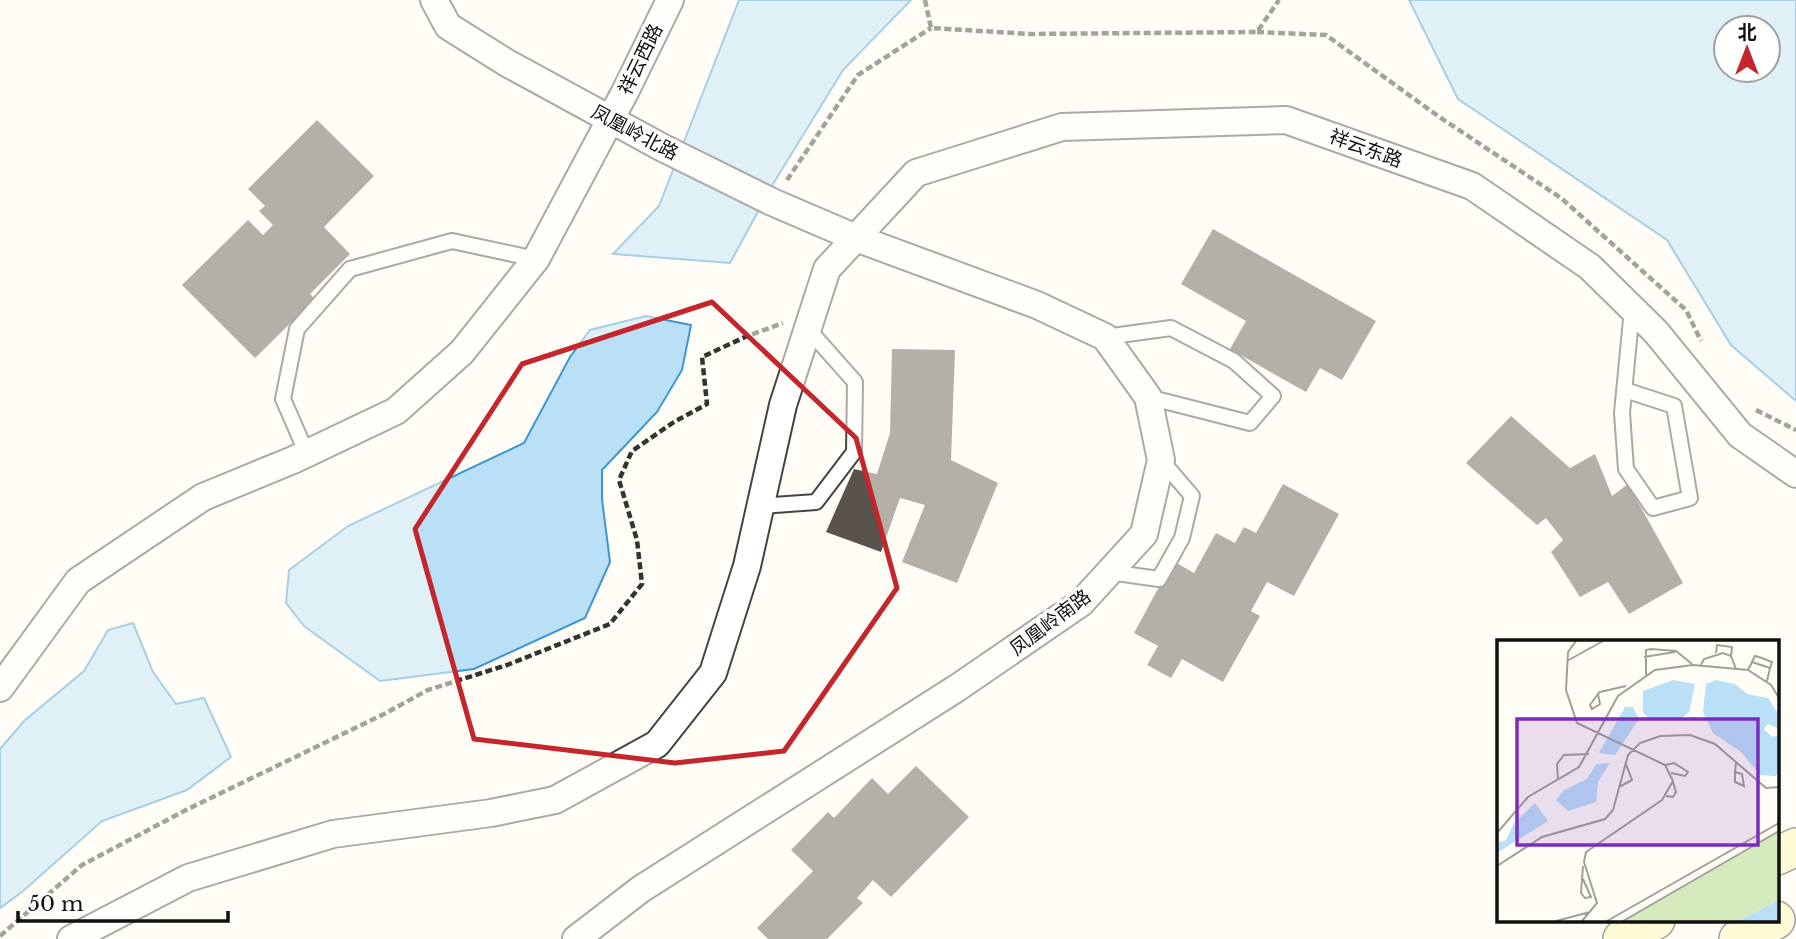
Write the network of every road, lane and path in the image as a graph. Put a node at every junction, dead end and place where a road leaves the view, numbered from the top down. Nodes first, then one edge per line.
1 (434, 0) edge
2 (670, 0) edge
3 (925, 0) edge
4 (1279, 0) edge
5 (931, 29) junction
6 (610, 119) junction
7 (772, 202) junction
8 (856, 238) junction
9 (536, 259) junction
10 (1632, 309) junction
11 (810, 321) junction
12 (1105, 337) junction
13 (1625, 390) junction
14 (1148, 397) junction
15 (307, 454) junction
16 (1161, 460) junction
17 (1796, 474) edge
18 (761, 506) junction
19 (1110, 572) junction
20 (0, 688) edge
21 (1796, 846) edge
22 (1778, 855) edge
23 (1796, 910) edge
24 (1778, 919) edge
25 (1652, 922) edge
26 (1772, 922) edge
27 (0, 936) edge
28 (71, 939) edge
29 (576, 939) edge
30 (1622, 939) edge
31 (1738, 939) edge

1 - 6 street, 凤凰岭北路
2 - 6 street, 祥云西路
3 - 5 path
4 - 5 path
5 - 7 path
6 - 7 street, 凤凰岭北路
6 - 9 street, 祥云西路
7 - 8 street, 凤凰岭北路
8 - 10 street, 祥云东路
8 - 11 street, 祥云东路
8 - 12 street, 凤凰岭南路
9 - 15 street, 祥云西路
9 - 15 lane
10 - 13 lane
10 - 17 street, 祥云东路
11 - 18 street, 祥云东路
11 - 18 lane
11 - 27 path
12 - 14 street, 凤凰岭南路
12 - 14 lane
13 - 13 lane
14 - 16 street, 凤凰岭南路
15 - 20 street, 祥云西路
16 - 19 street, 凤凰岭南路
16 - 19 lane
18 - 28 street, 祥云东路
19 - 29 street, 凤凰岭南路
21 - 22 main road
23 - 24 main road
25 - 30 main road
26 - 31 main road

